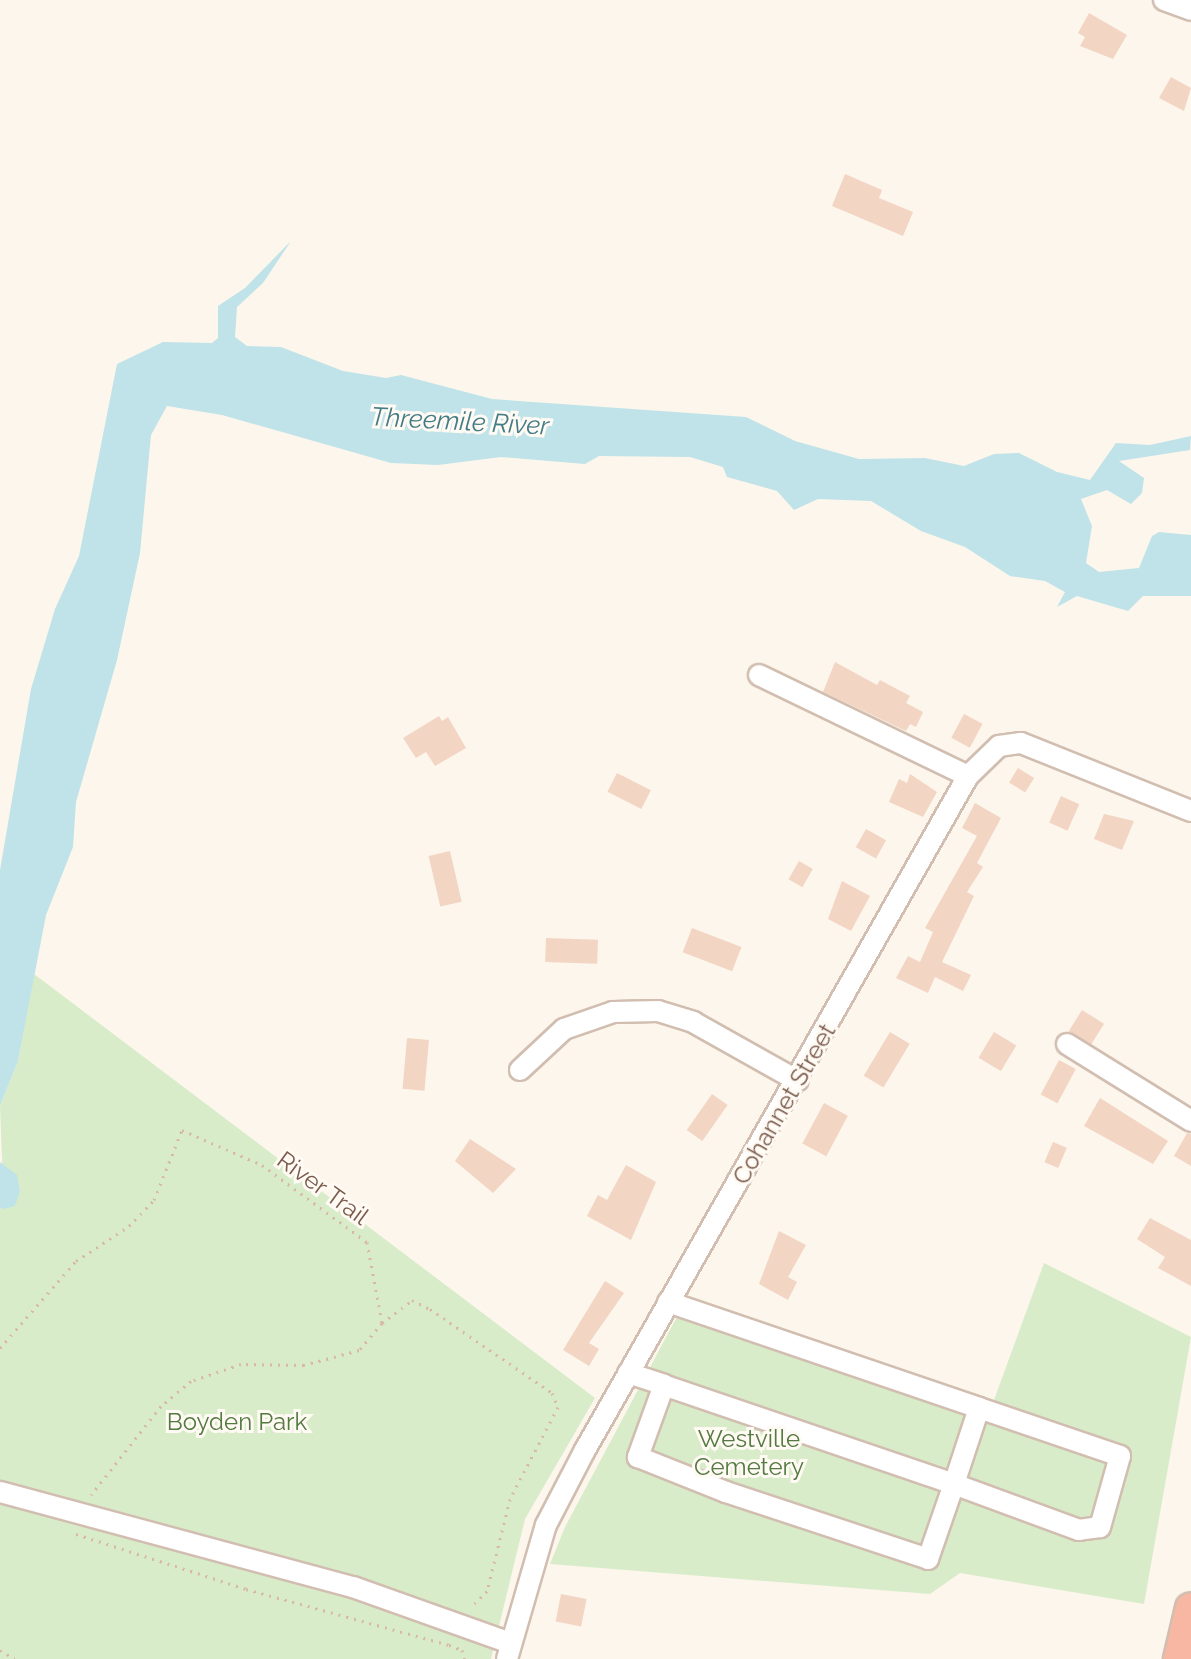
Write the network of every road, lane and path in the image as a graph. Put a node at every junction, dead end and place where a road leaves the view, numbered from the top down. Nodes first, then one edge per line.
1 (1164, 0) edge
2 (1191, 10) edge
3 (759, 675) dead end
4 (968, 776) junction
5 (1191, 811) edge
6 (1067, 1044) dead end
7 (520, 1070) dead end
8 (798, 1081) junction
9 (1191, 1121) edge
10 (668, 1302) junction
11 (382, 1323) junction
12 (0, 1348) edge
13 (628, 1373) junction
14 (664, 1385) junction
15 (979, 1408) junction
16 (954, 1484) junction
17 (0, 1492) edge
18 (98, 1503) dead end
19 (67, 1531) dead end
20 (457, 1604) dead end
21 (1191, 1608) edge
22 (0, 1650) edge
23 (508, 1651) edge
24 (15, 1659) edge
25 (465, 1659) edge
26 (1179, 1659) edge

1 - 2 street
3 - 4 street
4 - 5 street, Cohannet Street
4 - 8 street, Cohannet Street
6 - 9 street
7 - 8 street
8 - 10 street, Cohannet Street
10 - 13 street, Cohannet Street
10 - 15 street
11 - 12 path, River Trail
11 - 18 path
11 - 20 path
13 - 14 street
13 - 23 street, Cohannet Street
14 - 16 street
14 - 16 street
15 - 16 street
15 - 16 street
17 - 23 street
19 - 25 path
21 - 26 highway
22 - 24 path

